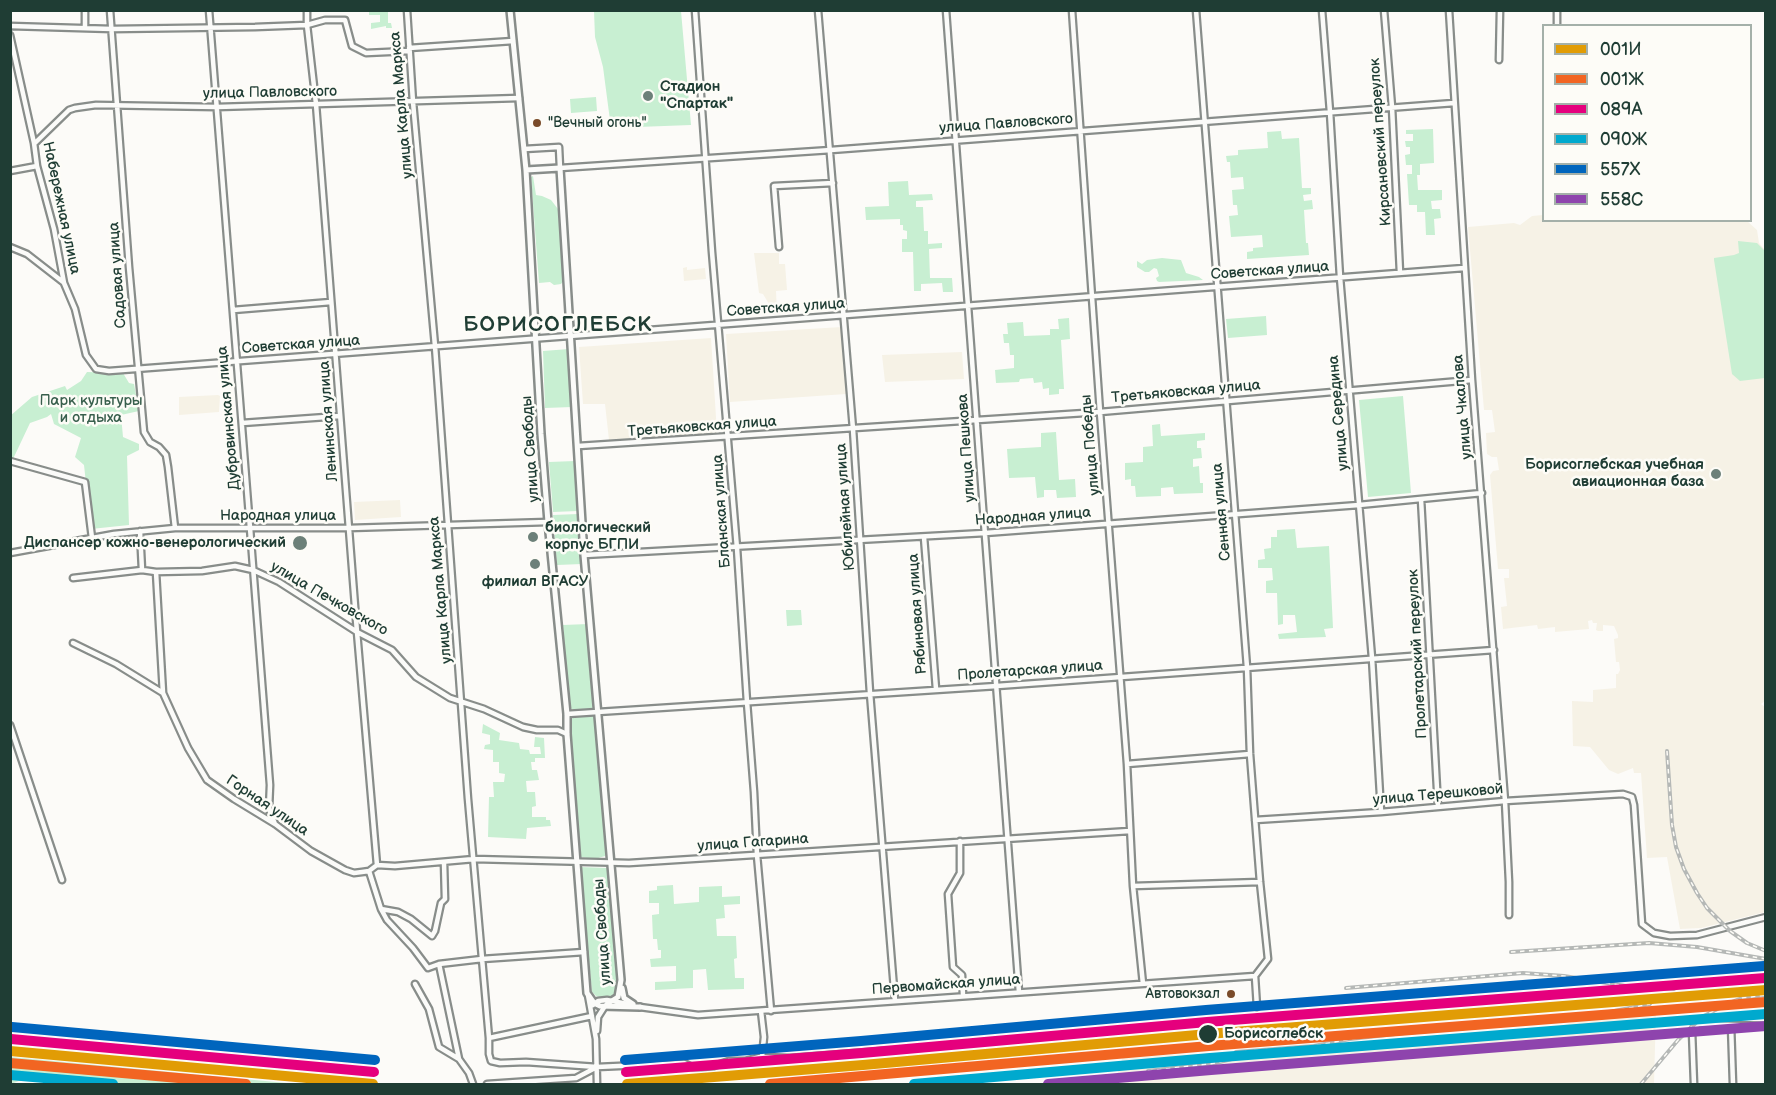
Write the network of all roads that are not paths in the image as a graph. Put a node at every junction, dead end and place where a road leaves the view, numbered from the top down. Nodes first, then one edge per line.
1 (85, 10) edge
2 (110, 10) edge
3 (209, 10) edge
4 (307, 10) edge
5 (406, 10) edge
6 (510, 10) edge
7 (695, 10) edge
8 (818, 10) edge
9 (946, 10) edge
10 (1072, 10) edge
11 (1196, 10) edge
12 (1322, 10) edge
13 (1384, 10) edge
14 (1449, 10) edge
15 (1500, 10) edge
16 (307, 25) junction
17 (10, 26) edge
18 (85, 28) junction
19 (210, 28) junction
20 (112, 29) junction
21 (10, 35) edge
22 (513, 41) junction
23 (409, 50) junction
24 (1499, 60) dead end
25 (519, 98) junction
26 (413, 102) junction
27 (1454, 103) junction
28 (316, 104) junction
29 (118, 106) junction
30 (217, 107) junction
31 (1392, 107) junction
32 (1330, 112) junction
33 (1204, 121) junction
34 (1080, 131) junction
35 (956, 140) junction
36 (34, 143) junction
37 (524, 149) junction
38 (831, 150) junction
39 (706, 158) junction
40 (37, 166) junction
41 (560, 168) junction
42 (526, 170) junction
43 (10, 171) edge
44 (833, 183) junction
45 (10, 247) edge
46 (779, 247) dead end
47 (1464, 268) junction
48 (1400, 273) junction
49 (1340, 278) junction
50 (64, 283) junction
51 (1216, 287) junction
52 (1092, 296) junction
53 (330, 302) junction
54 (967, 306) junction
55 (233, 310) junction
56 (843, 315) junction
57 (719, 325) junction
58 (572, 336) junction
59 (536, 339) junction
60 (435, 346) junction
61 (336, 354) junction
62 (237, 362) junction
63 (138, 369) junction
64 (109, 371) joint
65 (1472, 380) junction
66 (1348, 392) junction
67 (1225, 400) junction
68 (1100, 412) junction
69 (340, 416) junction
70 (977, 420) junction
71 (242, 423) junction
72 (853, 429) junction
73 (728, 437) junction
74 (578, 447) junction
75 (10, 461) edge
76 (1482, 493) junction
77 (1421, 499) junction
78 (1359, 505) junction
79 (1234, 515) junction
80 (548, 522) junction
81 (1109, 524) junction
82 (447, 525) junction
83 (175, 528) junction
84 (250, 528) junction
85 (349, 528) junction
86 (140, 531) junction
87 (985, 533) junction
88 (924, 537) junction
89 (92, 538) junction
90 (860, 540) junction
91 (737, 548) junction
92 (10, 553) edge
93 (584, 555) junction
94 (142, 570) junction
95 (253, 570) junction
96 (156, 572) junction
97 (73, 578) dead end
98 (357, 632) junction
99 (73, 643) dead end
100 (1494, 650) junction
101 (1431, 655) junction
102 (1372, 658) junction
103 (1247, 667) junction
104 (1120, 676) junction
105 (997, 686) junction
106 (936, 689) junction
107 (163, 693) junction
108 (870, 693) junction
109 (462, 701) junction
110 (747, 702) junction
111 (597, 712) junction
112 (567, 717) junction
113 (10, 725) edge
114 (550, 730) junction
115 (567, 734) junction
116 (1250, 754) junction
117 (1126, 764) junction
118 (1505, 801) junction
119 (1438, 807) junction
120 (1381, 812) junction
121 (1256, 820) junction
122 (274, 824) junction
123 (1130, 831) junction
124 (1007, 838) junction
125 (960, 841) junction
126 (883, 846) junction
127 (757, 855) junction
128 (474, 859) junction
129 (576, 860) junction
130 (444, 862) junction
131 (610, 862) junction
132 (377, 865) junction
133 (369, 871) junction
134 (62, 880) dead end
135 (1260, 882) junction
136 (1133, 886) junction
137 (381, 909) junction
138 (1509, 915) dead end
139 (1766, 917) edge
140 (584, 952) junction
141 (482, 959) junction
142 (439, 963) junction
143 (1255, 976) junction
144 (621, 980) junction
145 (415, 984) dead end
146 (1143, 984) junction
147 (1019, 992) junction
148 (587, 993) junction
149 (963, 995) junction
150 (613, 1001) junction
151 (896, 1001) junction
152 (594, 1003) junction
153 (606, 1005) junction
154 (633, 1005) junction
155 (640, 1007) junction
156 (1257, 1007) dead end
157 (761, 1011) junction
158 (771, 1011) junction
159 (592, 1013) junction
160 (1731, 1025) junction
161 (1766, 1026) edge
162 (489, 1038) junction
163 (882, 1051) dead end
164 (762, 1057) junction
165 (596, 1058) junction
166 (459, 1059) junction
167 (597, 1067) junction
168 (473, 1084) edge
169 (487, 1084) edge
170 (597, 1084) edge
171 (1694, 1084) edge
172 (1732, 1084) edge

1 - 18 street
2 - 20 street, Садовая улица
3 - 19 street, Дубровинская улица
4 - 16 street, Ленинская улица
5 - 23 street, улица Карла Маркса
6 - 22 main road, улица Свободы
7 - 39 street, Бланская улица
8 - 38 street, Юбилейная улица
9 - 35 street, улица Пешкова
10 - 34 street, улица Победы
11 - 33 street, Сенная улица
12 - 32 street, улица Середина
13 - 31 street, Кирсановский переулок
14 - 27 street, улица Чкалова
15 - 24 street
16 - 19 street
16 - 23 street
16 - 28 street, Ленинская улица
17 - 18 street
18 - 20 street
19 - 20 street
19 - 30 street, Дубровинская улица
20 - 29 street, Садовая улица
21 - 36 street, Набережная улица
22 - 23 street
22 - 25 main road, улица Свободы
23 - 26 street, улица Карла Маркса
25 - 26 street, улица Павловского
25 - 37 main road, улица Свободы
26 - 28 street, улица Павловского
26 - 60 street, улица Карла Маркса
27 - 31 street, улица Павловского
27 - 47 street, улица Чкалова
28 - 30 street, улица Павловского
28 - 53 street, Ленинская улица
29 - 30 street, улица Павловского
29 - 36 street, улица Павловского
29 - 63 street, Садовая улица
30 - 55 street, Дубровинская улица
31 - 32 street, улица Павловского
31 - 48 street, Кирсановский переулок
32 - 33 street, улица Павловского
32 - 49 street, улица Середина
33 - 34 street, улица Павловского
33 - 51 street, Сенная улица
34 - 35 street, улица Павловского
34 - 52 street, улица Победы
35 - 38 street, улица Павловского
35 - 54 street, улица Пешкова
36 - 40 street, Набережная улица
37 - 41 street
37 - 42 main road, улица Свободы
38 - 39 street, улица Павловского
38 - 44 street, Юбилейная улица
39 - 41 street, улица Павловского
39 - 57 street, Бланская улица
40 - 43 street
40 - 50 street, Набережная улица
41 - 42 main road
41 - 58 main road, улица Свободы
42 - 59 main road, улица Свободы
44 - 46 street
44 - 56 street, Юбилейная улица
45 - 50 street
47 - 48 street, Советская улица
47 - 65 street, улица Чкалова
48 - 49 street, Советская улица
49 - 51 street, Советская улица
49 - 66 street, улица Середина
50 - 64 street, Набережная улица
51 - 52 street, Советская улица
51 - 67 street, Сенная улица
52 - 54 street, Советская улица
52 - 68 street, улица Победы
53 - 55 street
53 - 61 street, Ленинская улица
54 - 56 street, Советская улица
54 - 70 street, улица Пешкова
55 - 62 street, Дубровинская улица
56 - 57 street, Советская улица
56 - 72 street, Юбилейная улица
57 - 58 street, Советская улица
57 - 73 street, Бланская улица
58 - 59 street, Советская улица
58 - 74 main road, улица Свободы
59 - 60 street, Советская улица
59 - 80 main road, улица Свободы
60 - 61 street, Советская улица
60 - 82 street, улица Карла Маркса
61 - 62 street, Советская улица
61 - 69 street, Ленинская улица
62 - 63 street, Советская улица
62 - 71 street, Дубровинская улица
63 - 64 street, Советская улица
63 - 83 street, Садовая улица
65 - 66 street, Третьяковская улица
65 - 76 street, улица Чкалова
66 - 67 street, Третьяковская улица
66 - 78 street, улица Середина
67 - 68 street, Третьяковская улица
67 - 79 street, Сенная улица
68 - 70 street, Третьяковская улица
68 - 81 street, улица Победы
69 - 71 street
69 - 85 street, Ленинская улица
70 - 72 street, Третьяковская улица
70 - 87 street, улица Пешкова
71 - 84 street, Дубровинская улица
72 - 73 street, Третьяковская улица
72 - 90 street, Юбилейная улица
73 - 74 street, Третьяковская улица
73 - 91 street, Бланская улица
74 - 93 main road, улица Свободы
75 - 89 street
76 - 77 street, Народная улица
76 - 100 street, улица Чкалова
77 - 78 street, Народная улица
77 - 101 street, Пролетарский переулок
78 - 79 street, Народная улица
78 - 102 street, улица Середина
79 - 81 street, Народная улица
79 - 103 street, Сенная улица
80 - 82 street, Народная улица
80 - 112 main road, улица Свободы
81 - 87 street, Народная улица
81 - 104 street, улица Победы
82 - 85 street, Народная улица
82 - 109 street, улица Карла Маркса
83 - 84 street, Народная улица
83 - 86 street, Народная улица
84 - 85 street, Народная улица
84 - 95 street, Дубровинская улица
85 - 98 street, Ленинская улица
86 - 89 street, Народная улица
86 - 94 street
87 - 88 street, Народная улица
87 - 105 street, улица Пешкова
88 - 90 street, Народная улица
88 - 106 street, Рябиновая улица
89 - 92 street, Народная улица
90 - 91 street, Народная улица
90 - 108 street, Юбилейная улица
91 - 93 street, Народная улица
91 - 110 street, Бланская улица
93 - 111 main road, улица Свободы
94 - 96 street, улица Печковского
94 - 97 street, улица Печковского
95 - 96 street, улица Печковского
95 - 98 street, улица Печковского
95 - 122 street, Дубровинская улица
96 - 107 street
98 - 109 street, улица Печковского
98 - 132 street, Ленинская улица
99 - 107 street
100 - 101 street, Пролетарская улица
100 - 118 street, улица Чкалова
101 - 102 street, Пролетарская улица
101 - 119 street, Пролетарский переулок
102 - 103 street, Пролетарская улица
102 - 120 street, улица Середина
103 - 104 street, Пролетарская улица
103 - 116 street, Сенная улица
104 - 105 street, Пролетарская улица
104 - 117 street, улица Победы
105 - 106 street, Пролетарская улица
105 - 124 street, улица Пешкова
106 - 108 street, Пролетарская улица
107 - 122 street, Горная улица
108 - 110 street, Пролетарская улица
108 - 126 street, Юбилейная улица
109 - 114 street, улица Печковского
109 - 128 street, улица Карла Маркса
110 - 111 street, Пролетарская улица
110 - 127 street, Бланская улица
111 - 112 street, Пролетарская улица
111 - 131 main road, улица Свободы
112 - 114 street
112 - 115 main road, улица Свободы
113 - 134 street
114 - 115 street, улица Печковского
115 - 129 main road, улица Свободы
116 - 117 street
116 - 121 street, Сенная улица
117 - 123 street, улица Победы
118 - 119 street, улица Терешковой
118 - 138 street, улица Чкалова
118 - 139 street, улица Терешковой
119 - 120 street, улица Терешковой
120 - 121 street, улица Терешковой
121 - 135 street, Сенная улица
122 - 133 street, Горная улица
123 - 124 street, улица Гагарина
123 - 136 street, улица Победы
124 - 125 street, улица Гагарина
124 - 147 street, улица Пешкова
125 - 126 street, улица Гагарина
125 - 149 street
126 - 127 street, улица Гагарина
126 - 151 street, Юбилейная улица
127 - 131 street, улица Гагарина
127 - 158 street, Бланская улица
128 - 129 street, улица Гагарина
128 - 130 street, улица Гагарина
128 - 141 street, улица Карла Маркса
129 - 131 street, улица Гагарина
129 - 140 main road, улица Свободы
130 - 132 street, улица Гагарина
130 - 137 street
131 - 144 main road, улица Свободы
132 - 133 street
133 - 137 street
135 - 136 street
135 - 143 street, Сенная улица
136 - 146 street, улица Победы
137 - 142 street
140 - 141 street
140 - 148 main road, улица Свободы
141 - 142 street
141 - 162 street, улица Карла Маркса
142 - 166 street
143 - 146 street, Первомайская улица
143 - 156 street
144 - 150 main road, улица Свободы
144 - 154 main road
145 - 166 street
146 - 147 street, Первомайская улица
147 - 149 street, Первомайская улица
148 - 152 main road, улица Свободы
148 - 159 street, улица Свободы
149 - 151 street, Первомайская улица
150 - 152 street
150 - 153 main road, улица Свободы
150 - 154 street
151 - 158 street, Первомайская улица
152 - 153 main road, улица Свободы
152 - 159 street
153 - 155 main road
153 - 165 street, улица Свободы
154 - 155 main road
155 - 157 street, Первомайская улица
157 - 158 street, Первомайская улица
157 - 164 street
159 - 162 street
159 - 165 street, улица Свободы
160 - 161 street
160 - 171 street
160 - 172 street
162 - 167 street, улица Карла Маркса
163 - 164 street
164 - 167 street
165 - 167 street, улица Свободы
166 - 168 street
167 - 169 street
167 - 170 street, улица Свободы

